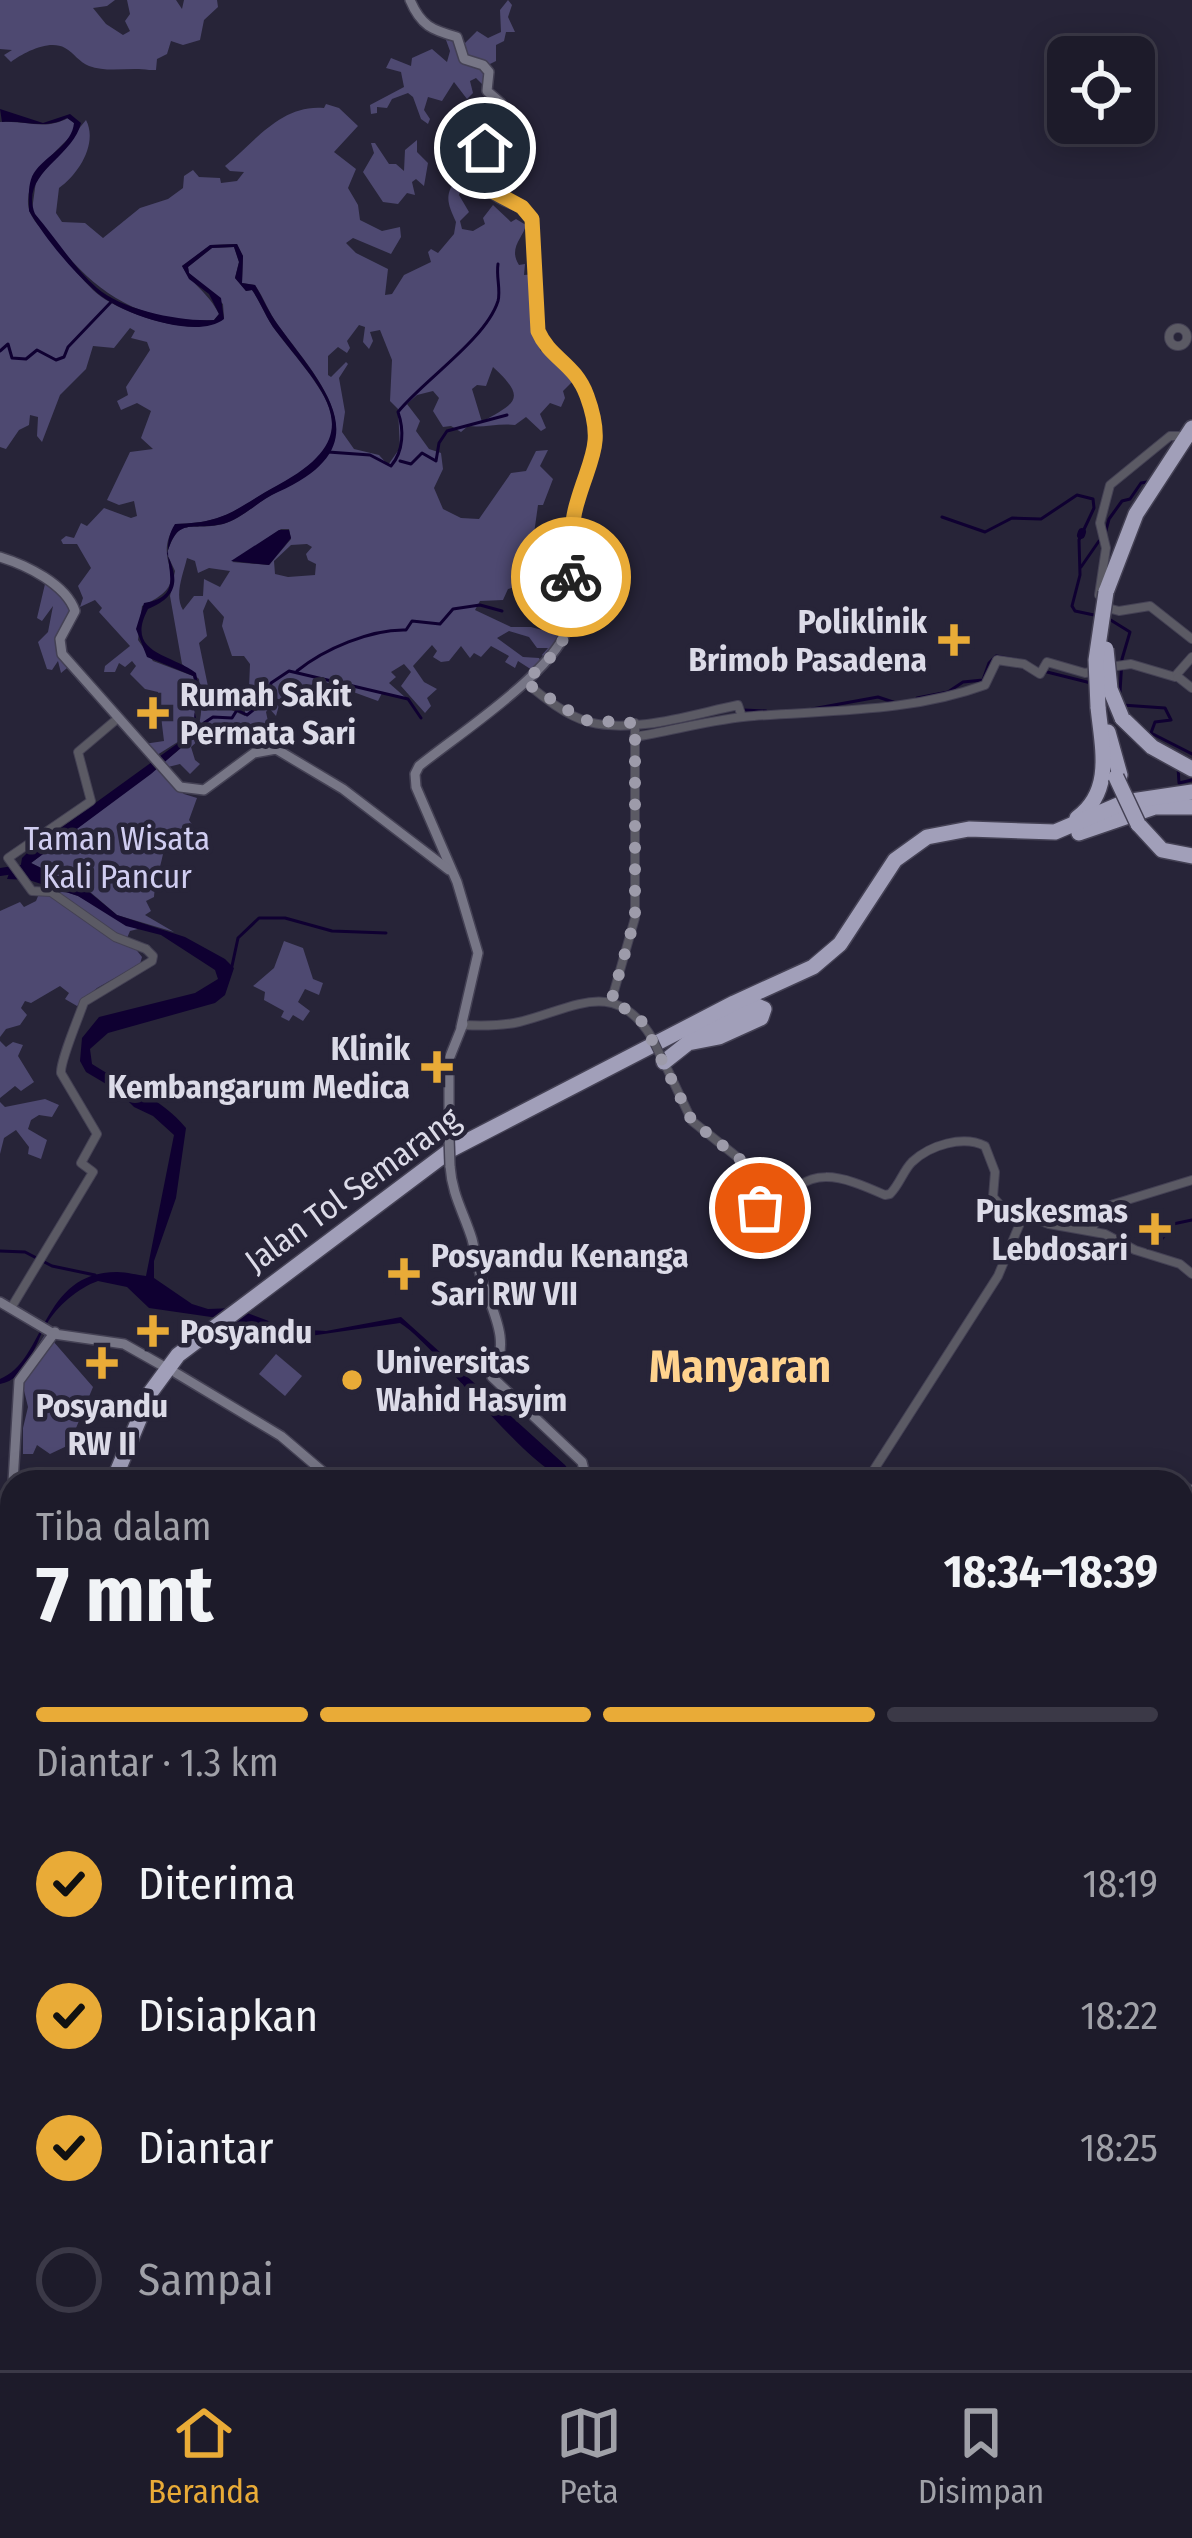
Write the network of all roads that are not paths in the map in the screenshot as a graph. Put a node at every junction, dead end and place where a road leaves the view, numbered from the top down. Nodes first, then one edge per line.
1 (410, 0) edge
2 (1188, 433) edge
3 (0, 557) edge
4 (1108, 599) junction
5 (1192, 640) edge
6 (1192, 657) edge
7 (1177, 676) junction
8 (525, 682) junction
9 (1192, 688) edge
10 (1101, 706) junction
11 (742, 718) junction
12 (117, 719) junction
13 (635, 723) junction
14 (634, 737) junction
15 (1192, 769) edge
16 (1192, 794) edge
17 (1192, 808) edge
18 (976, 833) junction
19 (927, 837) junction
20 (1192, 853) edge
21 (453, 873) junction
22 (611, 1002) junction
23 (702, 1020) junction
24 (461, 1026) junction
25 (663, 1060) junction
26 (1192, 1180) edge
27 (1025, 1216) junction
28 (1092, 1229) junction
29 (1192, 1274) edge
30 (5, 1305) edge
31 (54, 1333) junction
32 (163, 1366) dead end
33 (176, 1373) dead end
34 (14, 1470) edge
35 (120, 1470) edge
36 (321, 1470) edge
37 (584, 1470) edge
38 (875, 1470) edge

1 - 8 main road
2 - 4 highway
2 - 5 street
3 - 12 main road
4 - 10 highway, bridge
4 - 10 highway, bridge
4 - 15 highway, bridge
6 - 7 street
7 - 9 street
7 - 11 street
8 - 13 street
8 - 21 main road
10 - 19 highway
10 - 20 highway, bridge
11 - 13 street
11 - 14 street
12 - 21 main road
12 - 30 street
13 - 14 street
14 - 22 street
16 - 18 highway, Jalan Tol Semarang
16 - 19 highway, Jalan Tol Semarang
17 - 18 highway
18 - 23 highway, Jalan Tol Semarang
19 - 23 highway, Jalan Tol Semarang
21 - 24 main road
22 - 24 street
22 - 25 street, bridge
23 - 25 highway
23 - 35 highway, Jalan Tol Semarang
24 - 37 main road, bridge
25 - 27 street
26 - 28 street
27 - 28 street
27 - 38 street
28 - 29 street
30 - 31 main road
31 - 32 main road
31 - 34 main road
33 - 36 main road

